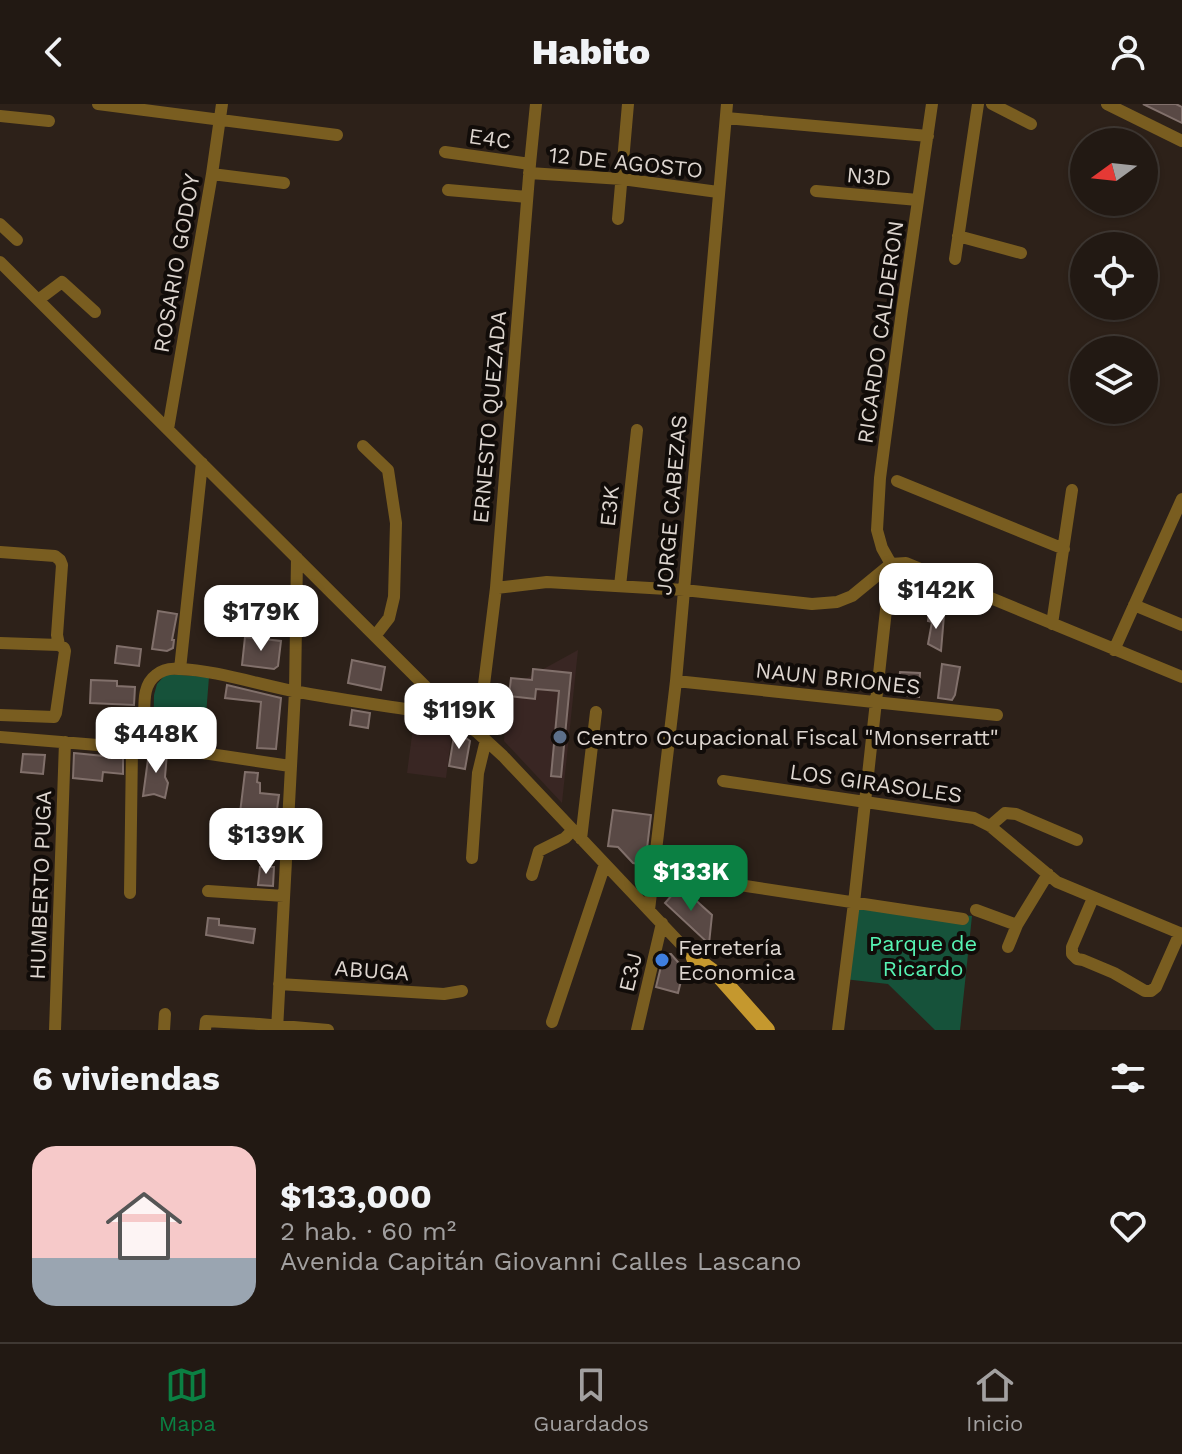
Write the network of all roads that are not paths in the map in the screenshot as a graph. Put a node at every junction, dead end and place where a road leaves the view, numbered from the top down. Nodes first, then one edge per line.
1 (98, 104) edge
2 (222, 104) edge
3 (536, 104) edge
4 (628, 104) edge
5 (932, 104) edge
6 (978, 104) edge
7 (992, 104) edge
8 (1107, 104) edge
9 (726, 111) edge
10 (0, 116) edge
11 (49, 121) dead end
12 (220, 121) junction
13 (1031, 124) dead end
14 (337, 135) dead end
15 (928, 136) junction
16 (1182, 141) edge
17 (445, 152) dead end
18 (529, 168) junction
19 (212, 174) junction
20 (622, 179) junction
21 (284, 183) dead end
22 (448, 190) dead end
23 (816, 191) dead end
24 (718, 192) junction
25 (527, 197) junction
26 (918, 200) junction
27 (618, 219) dead end
28 (0, 224) edge
29 (958, 236) junction
30 (17, 240) dead end
31 (1021, 253) dead end
32 (955, 259) dead end
33 (0, 262) edge
34 (38, 300) junction
35 (95, 312) dead end
36 (168, 429) junction
37 (637, 430) dead end
38 (363, 446) dead end
39 (202, 463) junction
40 (897, 481) dead end
41 (1072, 490) dead end
42 (1182, 499) edge
43 (1064, 549) junction
44 (0, 552) edge
45 (297, 558) junction
46 (891, 564) junction
47 (620, 586) junction
48 (496, 588) junction
49 (684, 590) junction
50 (1134, 605) junction
51 (1052, 624) junction
52 (1182, 625) edge
53 (375, 636) junction
54 (0, 643) edge
55 (59, 645) junction
56 (1114, 650) junction
57 (180, 669) junction
58 (1182, 677) edge
59 (676, 681) junction
60 (425, 686) junction
61 (295, 691) junction
62 (876, 702) junction
63 (416, 710) junction
64 (596, 712) dead end
65 (0, 715) edge
66 (997, 715) dead end
67 (456, 717) junction
68 (0, 737) edge
69 (482, 737) junction
70 (65, 742) junction
71 (132, 748) junction
72 (203, 753) dead end
73 (290, 766) junction
74 (723, 781) dead end
75 (865, 801) junction
76 (990, 826) junction
77 (577, 835) junction
78 (1077, 840) dead end
79 (472, 858) dead end
80 (605, 864) junction
81 (1048, 874) junction
82 (532, 875) dead end
83 (726, 883) dead end
84 (208, 891) dead end
85 (130, 893) dead end
86 (284, 896) junction
87 (1093, 898) junction
88 (854, 903) junction
89 (649, 910) junction
90 (976, 910) dead end
91 (963, 919) dead end
92 (662, 923) junction
93 (1017, 925) junction
94 (1181, 934) edge
95 (1008, 947) dead end
96 (694, 958) junction
97 (279, 984) junction
98 (462, 991) dead end
99 (165, 1014) dead end
100 (552, 1022) dead end
101 (277, 1028) edge
102 (55, 1030) edge
103 (164, 1030) edge
104 (205, 1030) edge
105 (328, 1030) edge
106 (637, 1030) edge
107 (753, 1030) edge
108 (767, 1030) edge
109 (838, 1030) edge

1 - 12 street
2 - 12 street, ROSARIO GODOY
3 - 18 street, ERNESTO QUEZADA
4 - 20 street
5 - 15 street, RICARDO CALDERON
6 - 29 street
7 - 13 street
8 - 16 street
9 - 15 street
9 - 24 street, JORGE CABEZAS
10 - 11 street
12 - 14 street
12 - 19 street, ROSARIO GODOY
15 - 26 street, RICARDO CALDERON
17 - 18 street, E4C
18 - 20 street, 12 DE AGOSTO
18 - 25 street, ERNESTO QUEZADA
19 - 21 street
19 - 36 street, ROSARIO GODOY
20 - 24 street, 12 DE AGOSTO
20 - 27 street
22 - 25 street
23 - 26 street, N3D
24 - 49 street, JORGE CABEZAS
25 - 48 street, ERNESTO QUEZADA
26 - 46 street, RICARDO CALDERON
28 - 30 street
29 - 31 street
29 - 32 street
33 - 34 street
34 - 35 street
34 - 36 street
36 - 39 street
37 - 47 street, E3K
38 - 53 street
39 - 45 street
39 - 57 street
40 - 43 street
41 - 43 street
42 - 50 street
43 - 51 street
44 - 55 street
45 - 53 street
45 - 61 street
46 - 49 street
46 - 51 street
46 - 62 street
47 - 48 street
47 - 49 street
48 - 69 street, ERNESTO QUEZADA
49 - 59 street, JORGE CABEZAS
50 - 52 street
50 - 56 street
51 - 56 street
53 - 60 street
54 - 55 street
55 - 65 street
56 - 58 street
57 - 61 street
57 - 71 street
59 - 62 street, NAUN BRIONES
59 - 89 street, JORGE CABEZAS
60 - 63 street
60 - 67 street
61 - 63 street
61 - 73 street
62 - 66 street, NAUN BRIONES
62 - 75 street
63 - 67 street
64 - 77 street
67 - 69 street
68 - 70 street
69 - 77 street
69 - 79 street, ERNESTO QUEZADA
70 - 71 street
70 - 102 street, HUMBERTO PUGA
71 - 85 street
72 - 73 street
73 - 86 street
74 - 75 street, LOS GIRASOLES
75 - 76 street, LOS GIRASOLES
75 - 88 street
76 - 78 street
76 - 81 street, LOS GIRASOLES
77 - 80 street
77 - 82 street
80 - 89 street
80 - 100 street
81 - 87 street, LOS GIRASOLES
81 - 93 street
83 - 88 street
84 - 86 street
86 - 97 street
87 - 94 street, LOS GIRASOLES
87 - 94 street
88 - 91 street
88 - 109 street
89 - 92 street
90 - 93 street
92 - 96 street
92 - 106 street, E3J
93 - 95 street
96 - 107 main road
96 - 108 main road
97 - 98 street, ABUGA
97 - 101 street
99 - 103 street
101 - 104 street
101 - 105 street

